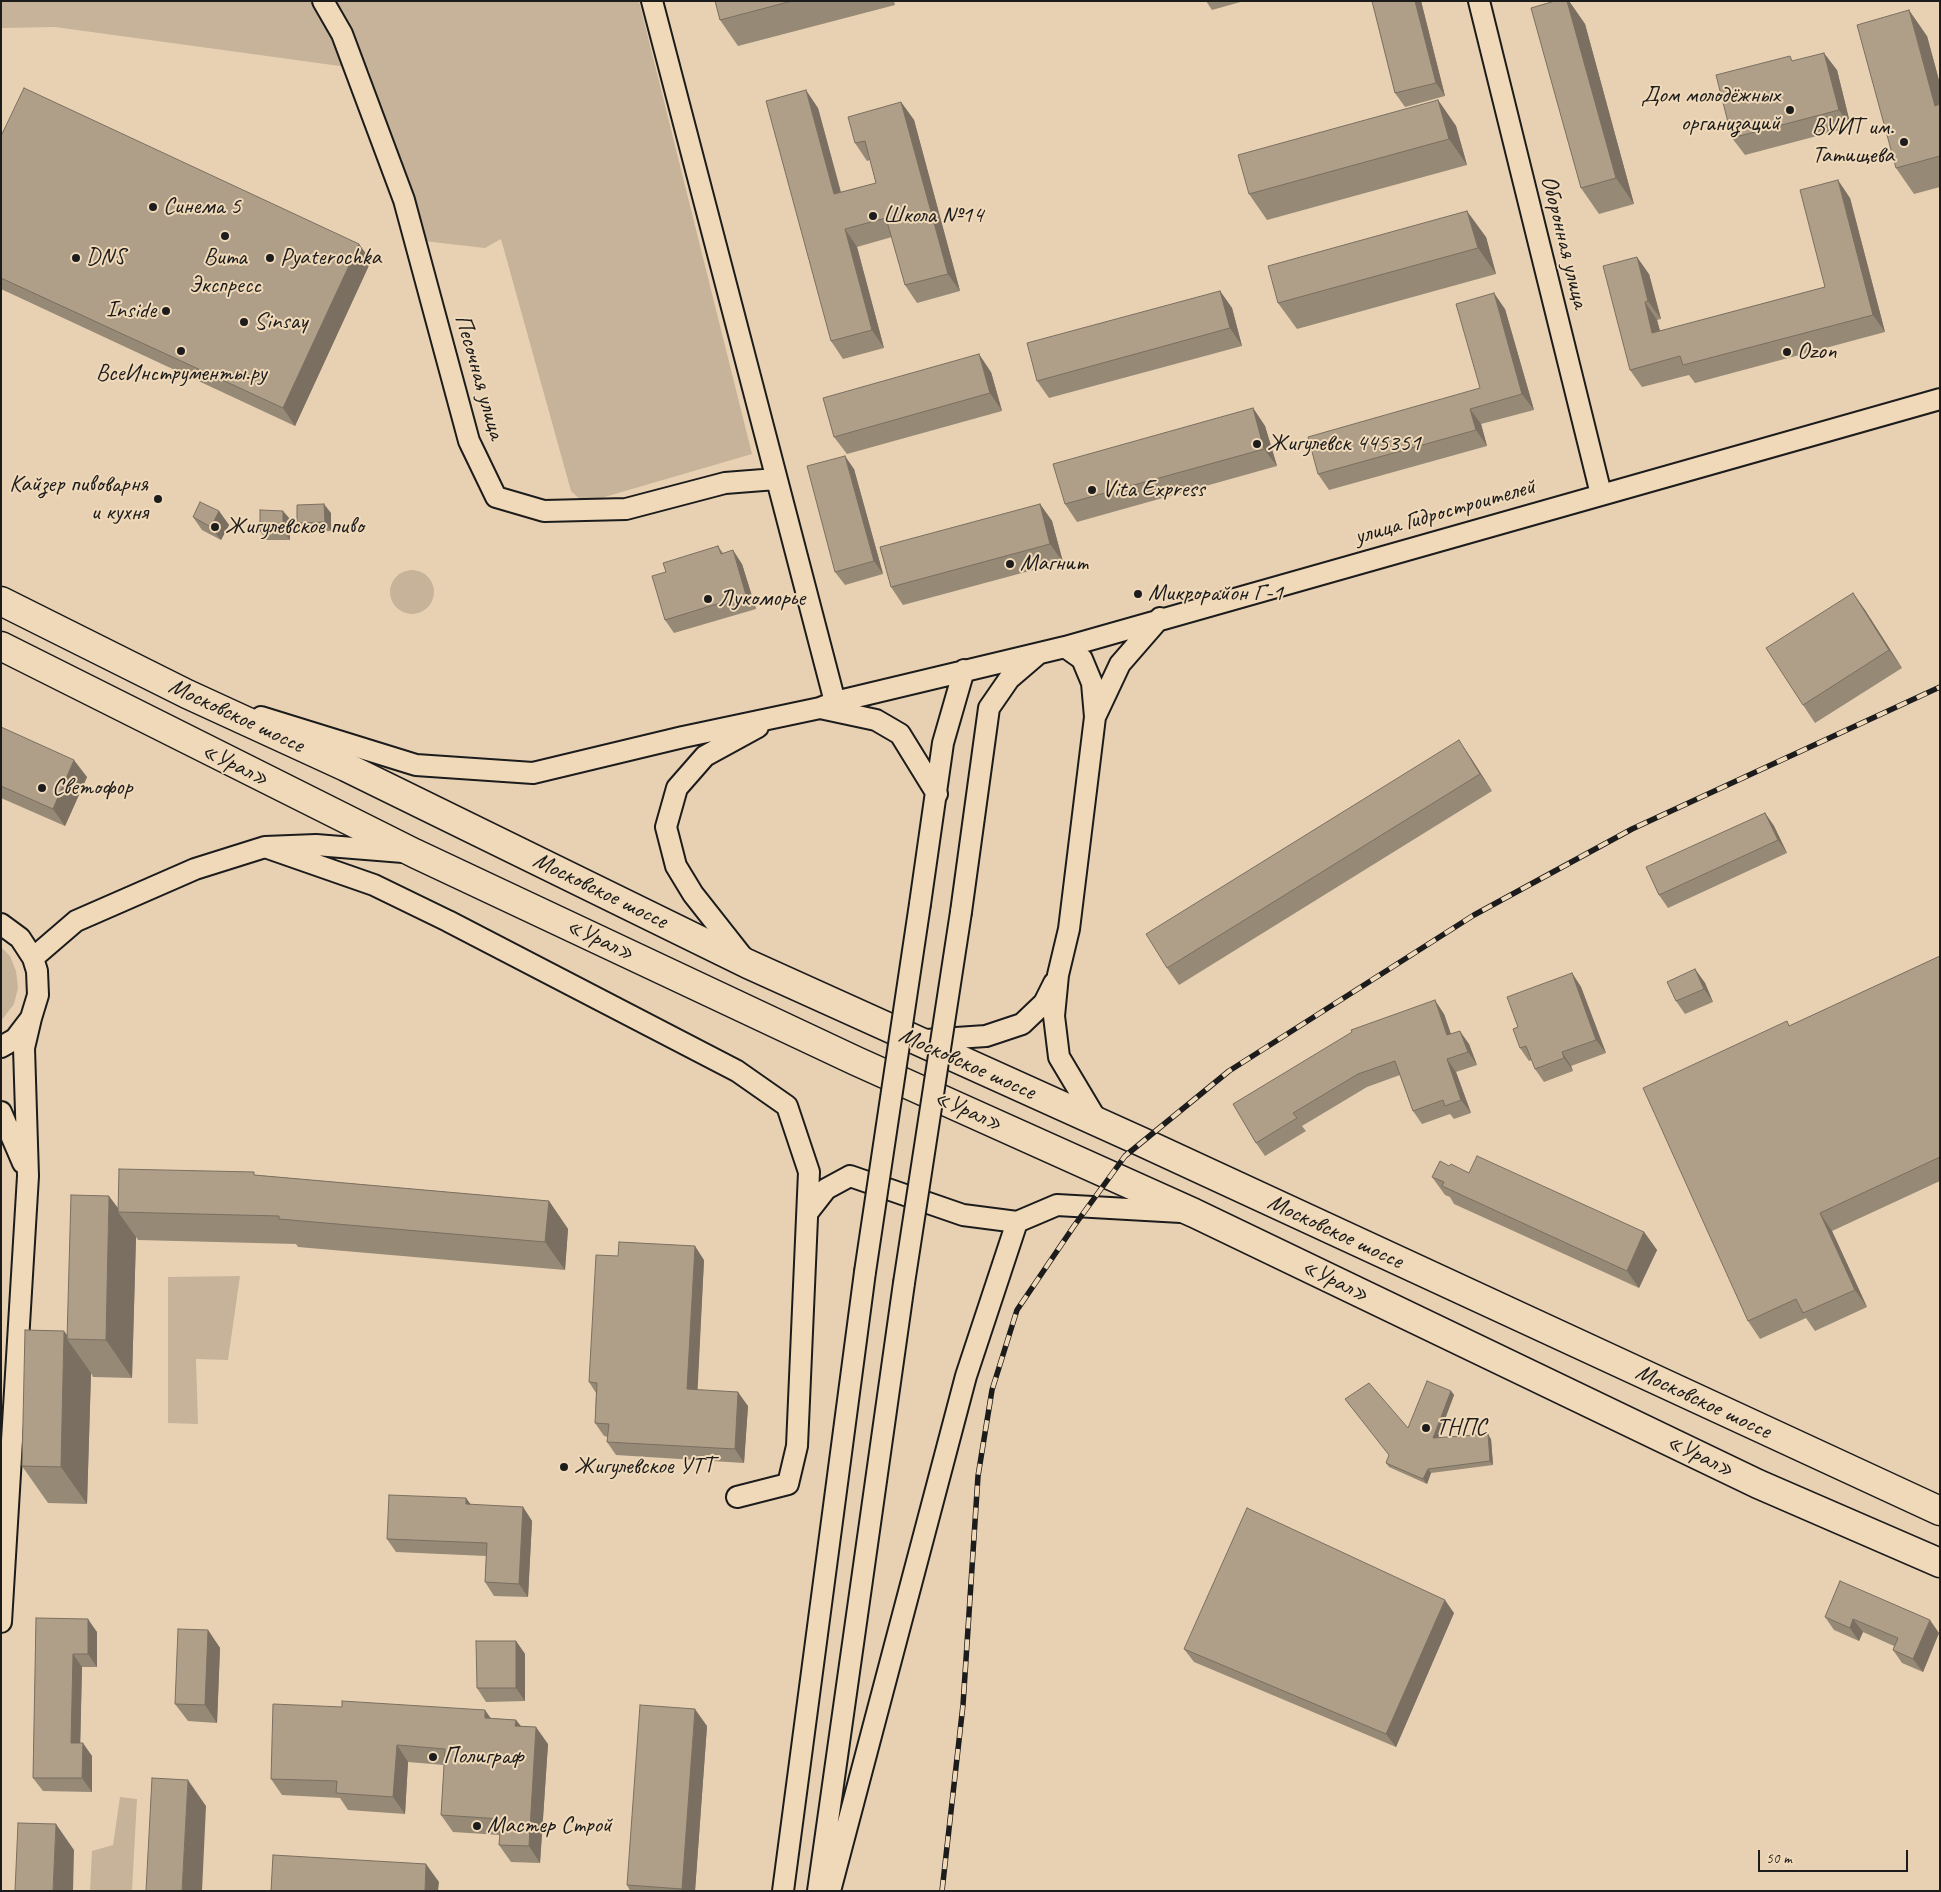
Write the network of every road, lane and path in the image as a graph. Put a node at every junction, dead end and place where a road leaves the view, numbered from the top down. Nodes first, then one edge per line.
1 (323, 1) edge
2 (652, 1) edge
3 (1479, 1) edge
4 (1940, 399) edge
5 (776, 479) junction
6 (1601, 494) junction
7 (1, 601) edge
8 (1160, 618) junction
9 (1, 646) edge
10 (1065, 646) junction
11 (1044, 651) junction
12 (964, 670) junction
13 (187, 694) junction
14 (828, 705) junction
15 (778, 716) junction
16 (1095, 717) junction
17 (937, 794) junction
18 (265, 847) junction
19 (414, 853) junction
20 (1, 924) edge
21 (33, 958) junction
22 (748, 964) junction
23 (1058, 975) junction
24 (31, 1018) junction
25 (916, 1040) junction
26 (1, 1047) edge
27 (1, 1112) edge
28 (1099, 1124) junction
29 (28, 1176) junction
30 (808, 1212) junction
31 (1194, 1212) junction
32 (1017, 1222) junction
33 (737, 1497) dead end
34 (1940, 1511) edge
35 (1940, 1563) edge
36 (1, 1622) edge
37 (783, 1891) edge
38 (818, 1891) edge
39 (830, 1891) edge

1 - 5 street, Песочная улица
2 - 5 street
3 - 6 street, Оборонная улица
4 - 6 street, улица Гидростроителей
5 - 14 street
6 - 8 street, улица Гидростроителей
7 - 13 highway, Московское шоссе
8 - 10 street, улица Гидростроителей
8 - 16 street
9 - 19 highway, «Урал»
10 - 11 street, улица Гидростроителей
10 - 16 street
11 - 12 street, улица Гидростроителей
11 - 38 street, bridge
12 - 14 street, улица Гидростроителей
12 - 17 street
13 - 15 street, улица Гидростроителей
13 - 22 highway, Московское шоссе
14 - 15 street, улица Гидростроителей
14 - 17 street
15 - 22 street
16 - 23 street
17 - 37 street, bridge
18 - 19 street
18 - 21 street
18 - 30 street
19 - 31 highway, «Урал»
20 - 21 street
21 - 24 street
22 - 25 highway, Московское шоссе
23 - 25 street
23 - 28 street
24 - 26 street
24 - 29 street
25 - 28 highway, Московское шоссе
27 - 29 street
28 - 34 highway, Московское шоссе
29 - 36 street
30 - 32 street
30 - 33 street
31 - 32 street
31 - 35 highway, «Урал»
32 - 39 street

